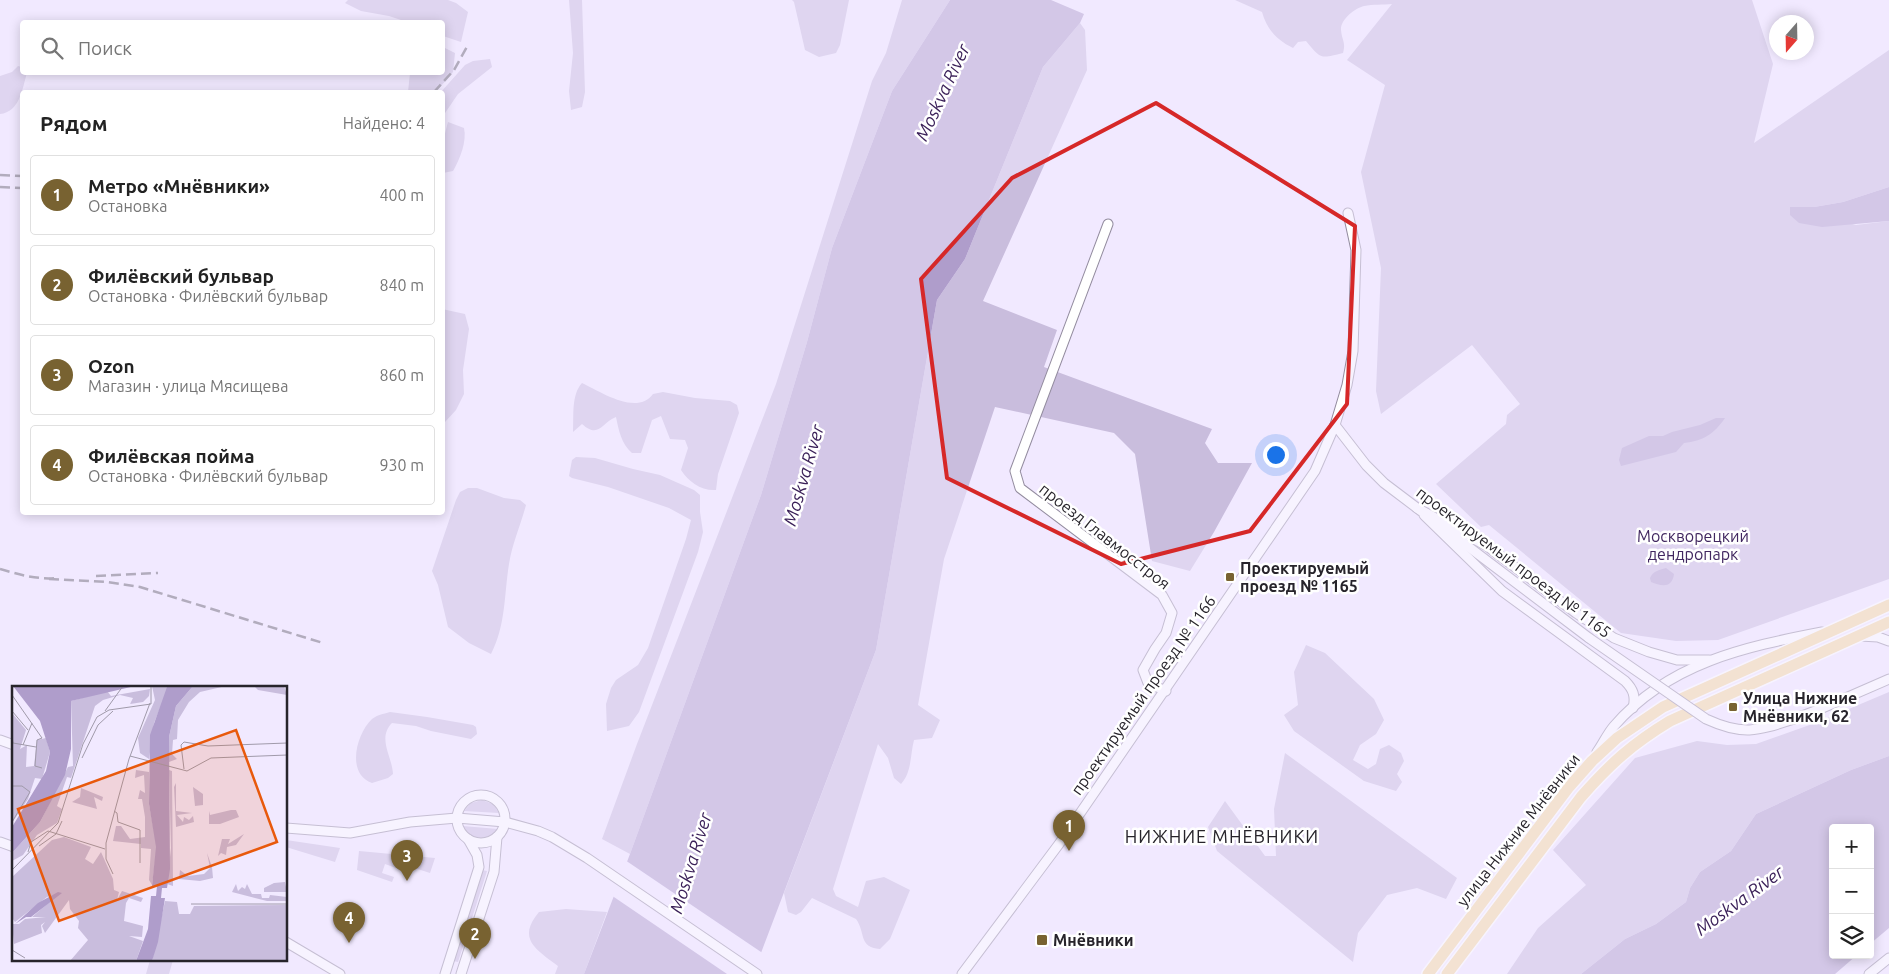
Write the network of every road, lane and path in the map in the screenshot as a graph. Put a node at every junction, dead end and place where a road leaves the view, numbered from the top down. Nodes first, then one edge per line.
1 (1348, 213) dead end
2 (1108, 224) dead end
3 (1335, 425) junction
4 (1417, 508) junction
5 (1889, 605) edge
6 (1889, 622) edge
7 (1833, 630) junction
8 (1855, 637) junction
9 (1889, 641) edge
10 (1709, 660) junction
11 (1889, 679) edge
12 (1166, 691) junction
13 (1633, 708) junction
14 (0, 740) edge
15 (12, 744) edge
16 (1592, 761) junction
17 (457, 818) junction
18 (505, 822) junction
19 (288, 828) edge
20 (497, 837) junction
21 (468, 839) junction
22 (0, 842) edge
23 (12, 846) edge
24 (288, 943) edge
25 (1889, 958) edge
26 (340, 974) edge
27 (444, 974) edge
28 (461, 974) edge
29 (757, 974) edge
30 (962, 974) edge
31 (1428, 974) edge
32 (1447, 974) edge
33 (1869, 974) edge

1 - 3 street
2 - 12 street, проезд Главмосстроя
3 - 4 street, проектируемый проезд № 1165
3 - 12 street, проектируемый проезд № 1166
4 - 10 street
4 - 11 street, проектируемый проезд № 1165, bridge
4 - 13 street
5 - 7 main road, улица Нижние Мнёвники
6 - 8 main road, улица Нижние Мнёвники
7 - 10 street
7 - 16 main road, улица Нижние Мнёвники
8 - 9 street
8 - 32 main road, улица Нижние Мнёвники
10 - 13 street
12 - 30 street, проектируемый проезд № 1166
13 - 16 street
14 - 15 street
16 - 31 main road, улица Нижние Мнёвники
17 - 18 street
17 - 18 street
17 - 19 street
17 - 21 street
18 - 20 street
18 - 29 street
20 - 21 street
20 - 28 street
21 - 27 street
22 - 23 street
24 - 26 street
25 - 33 street

